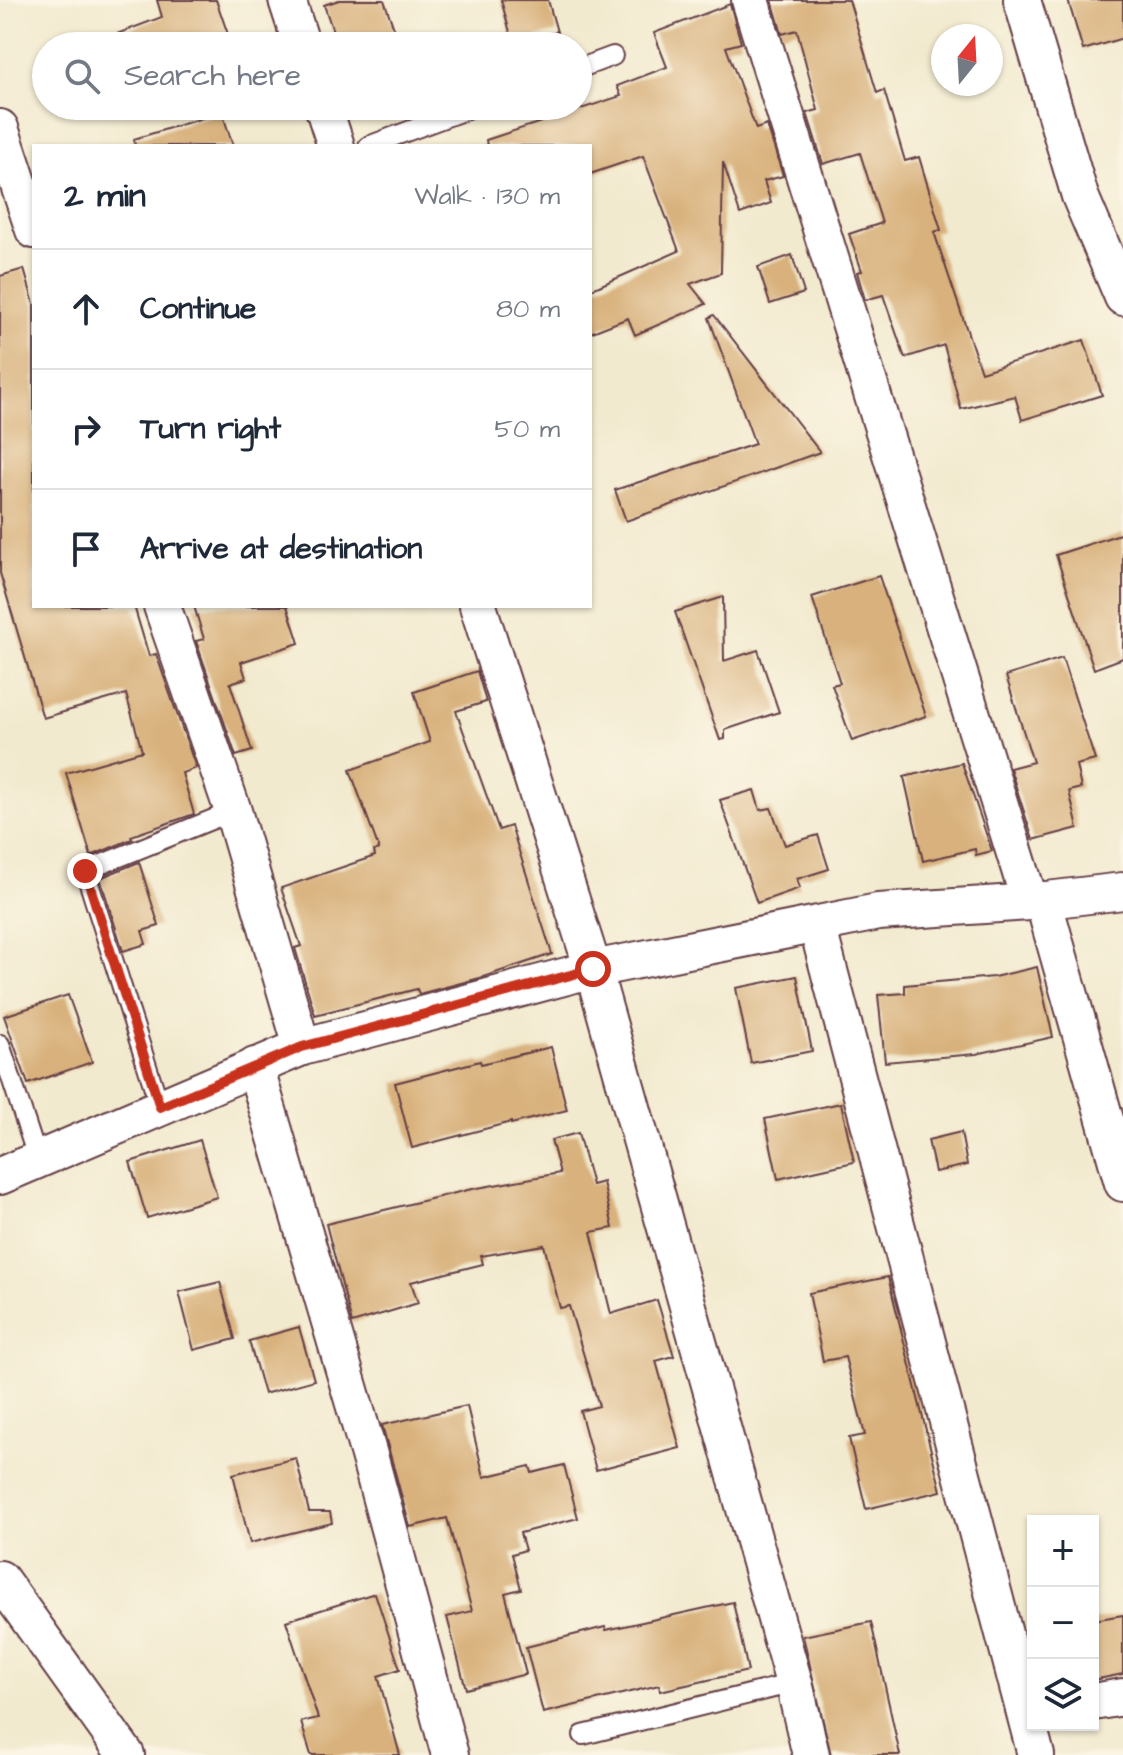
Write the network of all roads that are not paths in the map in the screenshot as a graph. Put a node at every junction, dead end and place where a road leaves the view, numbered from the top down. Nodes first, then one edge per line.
1 (287, 0) edge
2 (750, 0) edge
3 (1022, 0) edge
4 (297, 32) edge
5 (613, 56) dead end
6 (592, 64) edge
7 (328, 120) edge
8 (438, 120) edge
9 (0, 128) edge
10 (335, 144) edge
11 (373, 144) edge
12 (32, 224) edge
13 (1123, 297) edge
14 (163, 608) edge
15 (479, 608) edge
16 (233, 811) junction
17 (1123, 891) edge
18 (1036, 901) junction
19 (817, 925) junction
20 (593, 969) junction
21 (0, 1044) edge
22 (302, 1047) junction
23 (255, 1066) junction
24 (160, 1107) junction
25 (38, 1160) junction
26 (0, 1176) edge
27 (1123, 1183) edge
28 (0, 1579) edge
29 (794, 1683) junction
30 (1123, 1697) edge
31 (1027, 1701) edge
32 (1099, 1701) edge
33 (1033, 1731) edge
34 (583, 1735) dead end
35 (126, 1755) edge
36 (450, 1755) edge
37 (811, 1755) edge
38 (1036, 1755) edge

1 - 4 street
2 - 18 street
3 - 13 street
5 - 6 lane
7 - 10 street
8 - 11 lane
9 - 12 street
14 - 16 street
15 - 20 street
16 - 22 street
16 - 24 lane
17 - 18 street
18 - 19 street
18 - 27 street
19 - 20 street
19 - 31 street
20 - 22 street
20 - 29 street
21 - 25 lane
22 - 23 street
23 - 24 street
23 - 36 street
24 - 25 street
25 - 26 street
28 - 35 street
29 - 34 lane
29 - 37 street
30 - 32 street
33 - 38 street

